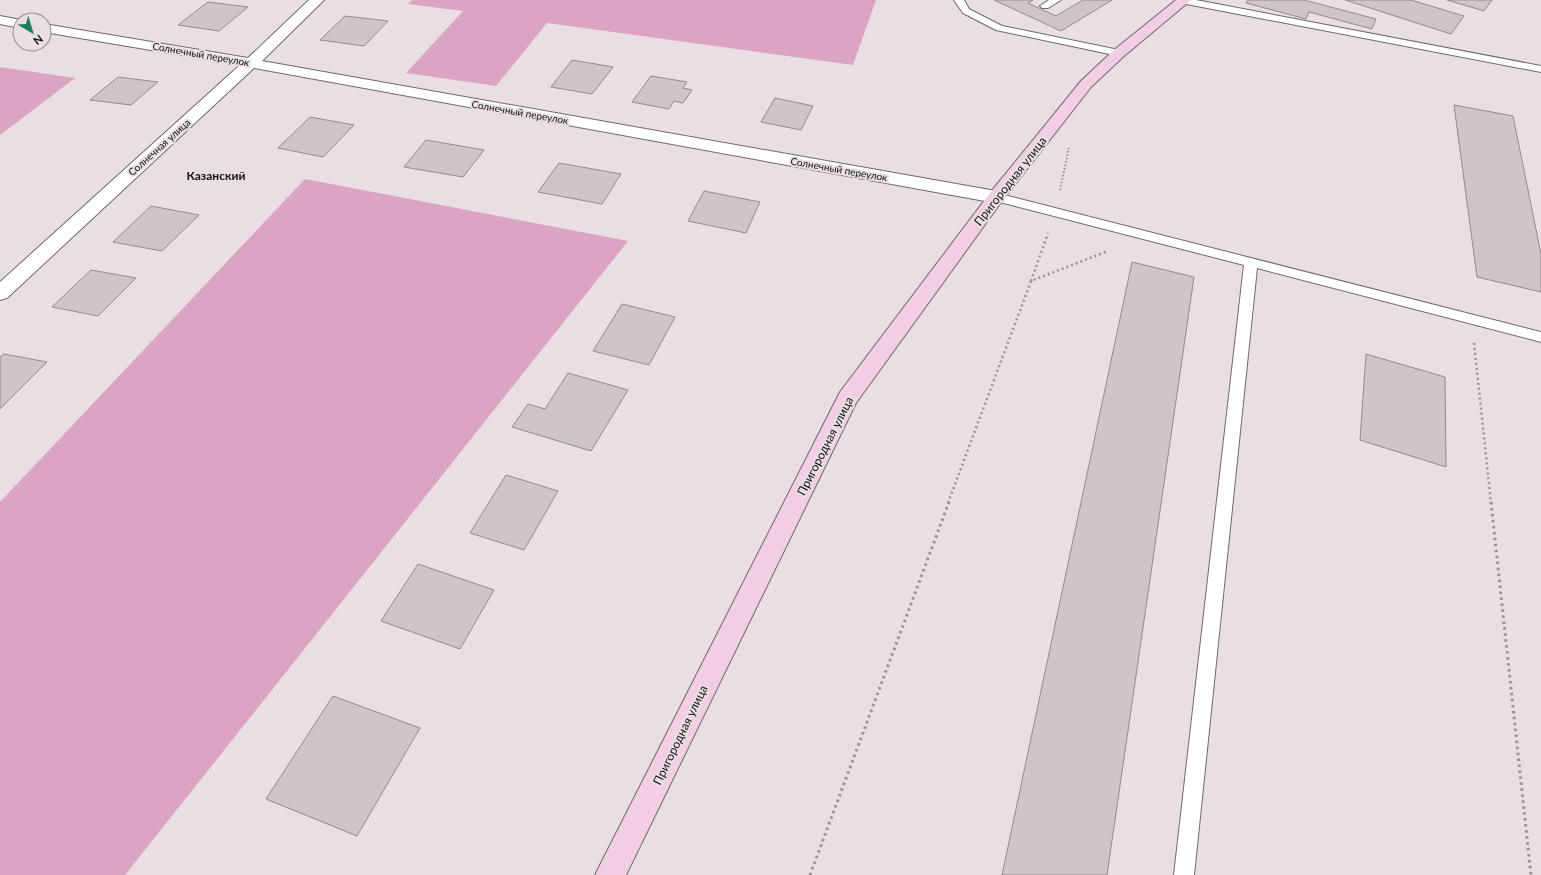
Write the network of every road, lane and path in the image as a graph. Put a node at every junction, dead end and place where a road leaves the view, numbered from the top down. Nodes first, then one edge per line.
1 (317, 0) edge
2 (959, 0) edge
3 (1056, 0) edge
4 (1183, 0) edge
5 (1045, 6) dead end
6 (0, 20) edge
7 (12, 22) edge
8 (52, 29) edge
9 (1119, 53) junction
10 (252, 63) junction
11 (1541, 69) edge
12 (1070, 144) dead end
13 (996, 198) junction
14 (1056, 213) junction
15 (1146, 236) junction
16 (1250, 263) junction
17 (1031, 282) junction
18 (0, 293) edge
19 (1471, 319) junction
20 (1541, 337) edge
21 (610, 875) edge
22 (810, 875) edge
23 (1184, 875) edge
24 (1531, 875) edge

1 - 10 street, Солнечная улица
2 - 9 lane
3 - 5 lane
4 - 9 street, Пригородная улица
4 - 11 lane
6 - 7 street
8 - 10 street, Солнечный переулок
9 - 13 street, Пригородная улица
10 - 13 street, Солнечный переулок
10 - 18 street, Солнечная улица
12 - 14 path
13 - 14 lane
13 - 21 street, Пригородная улица
14 - 15 lane
14 - 17 path
15 - 16 lane
15 - 17 path
16 - 19 lane
16 - 23 lane
17 - 22 path
19 - 20 lane
19 - 24 path

